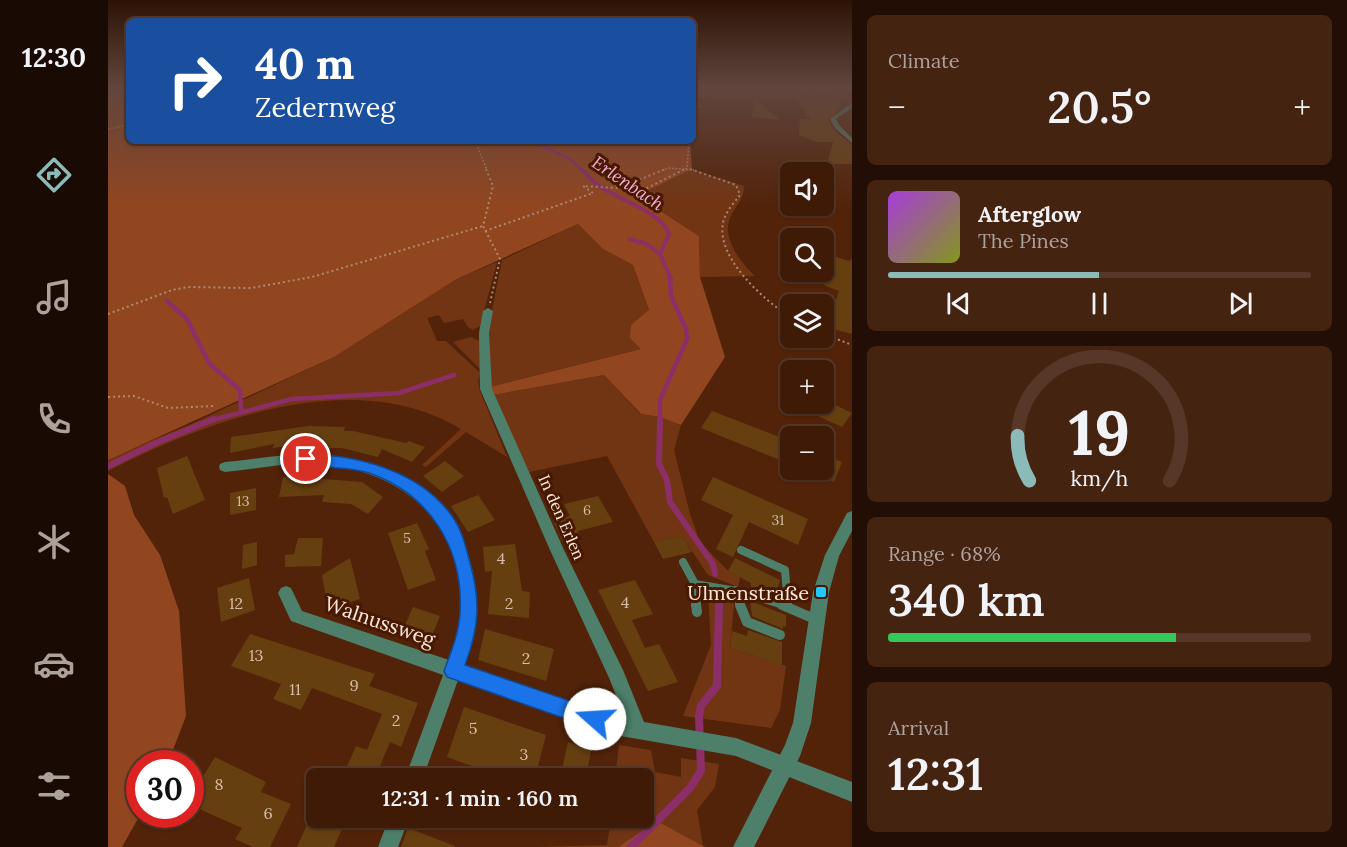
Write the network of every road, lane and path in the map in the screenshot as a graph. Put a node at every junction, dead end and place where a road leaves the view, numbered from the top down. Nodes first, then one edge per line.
1 (126, 126) edge
2 (836, 126) edge
3 (108, 129) edge
4 (852, 141) edge
5 (476, 144) edge
6 (689, 144) edge
7 (687, 168) junction
8 (633, 195) dead end
9 (483, 226) junction
10 (485, 231) junction
11 (488, 311) joint
12 (780, 311) edge
13 (108, 314) edge
14 (834, 338) edge
15 (852, 345) edge
16 (108, 397) edge
17 (214, 406) dead end
18 (225, 467) dead end
19 (852, 517) edge
20 (741, 550) dead end
21 (683, 562) dead end
22 (695, 584) junction
23 (735, 590) junction
24 (286, 593) dead end
25 (788, 606) junction
26 (697, 612) dead end
27 (817, 620) junction
28 (780, 635) dead end
29 (453, 671) junction
30 (638, 730) junction
31 (782, 767) junction
32 (418, 768) edge
33 (852, 792) edge
34 (395, 828) edge
35 (388, 847) edge
36 (743, 847) edge

1 - 3 path
2 - 4 street
5 - 9 path
6 - 7 path
7 - 8 path
7 - 10 path
7 - 12 path
9 - 10 path
9 - 13 path
10 - 11 path
11 - 30 street, In den Erlen
14 - 15 path
16 - 17 path
18 - 29 street
19 - 27 street
20 - 25 lane
21 - 22 lane
22 - 23 lane
22 - 26 lane
23 - 25 lane
23 - 28 lane
24 - 29 street, Walnussweg
25 - 27 lane
27 - 31 street
29 - 30 street, Walnussweg
29 - 32 street
30 - 31 street, Walnussweg
31 - 33 street
31 - 36 street
34 - 35 street

